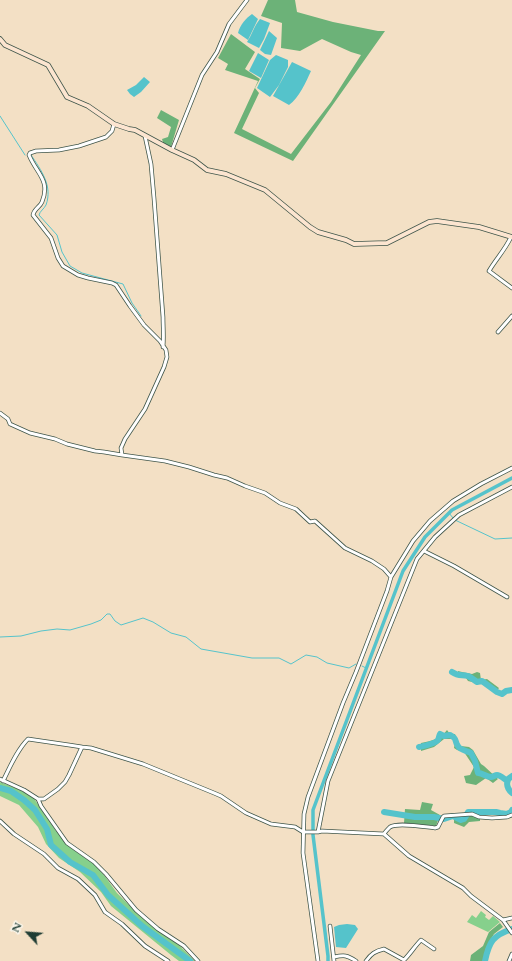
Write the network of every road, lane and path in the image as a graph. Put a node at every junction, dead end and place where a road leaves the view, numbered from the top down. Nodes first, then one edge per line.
1 (247, 0) edge
2 (0, 39) edge
3 (114, 124) junction
4 (145, 136) junction
5 (172, 150) junction
6 (512, 237) edge
7 (512, 288) edge
8 (512, 316) edge
9 (498, 332) dead end
10 (163, 347) junction
11 (0, 413) edge
12 (122, 455) junction
13 (512, 468) edge
14 (512, 487) edge
15 (424, 551) junction
16 (391, 577) junction
17 (507, 597) dead end
18 (82, 747) junction
19 (2, 780) edge
20 (38, 798) junction
21 (512, 815) edge
22 (0, 821) edge
23 (305, 832) junction
24 (316, 832) junction
25 (384, 834) junction
26 (512, 918) edge
27 (503, 920) junction
28 (330, 926) dead end
29 (512, 933) edge
30 (434, 949) dead end
31 (512, 954) edge
32 (334, 957) junction
33 (168, 961) edge
34 (198, 961) edge
35 (318, 961) edge
36 (334, 961) edge
37 (356, 961) edge
38 (366, 961) edge
39 (509, 961) edge

1 - 5 street
2 - 3 street
3 - 4 street
3 - 10 street
4 - 5 street
4 - 10 street
5 - 6 street
6 - 7 street
8 - 9 street
10 - 12 street
11 - 12 street
12 - 16 street
13 - 16 street
14 - 15 street
15 - 17 street
15 - 24 street
16 - 23 street
18 - 19 street
18 - 20 street
18 - 23 street
19 - 20 street
20 - 34 street
21 - 25 street
22 - 33 street
23 - 24 street
23 - 35 street
24 - 25 street
25 - 27 street
26 - 27 street
27 - 29 street
28 - 32 street
30 - 38 street
31 - 39 street
32 - 36 street
32 - 37 street

